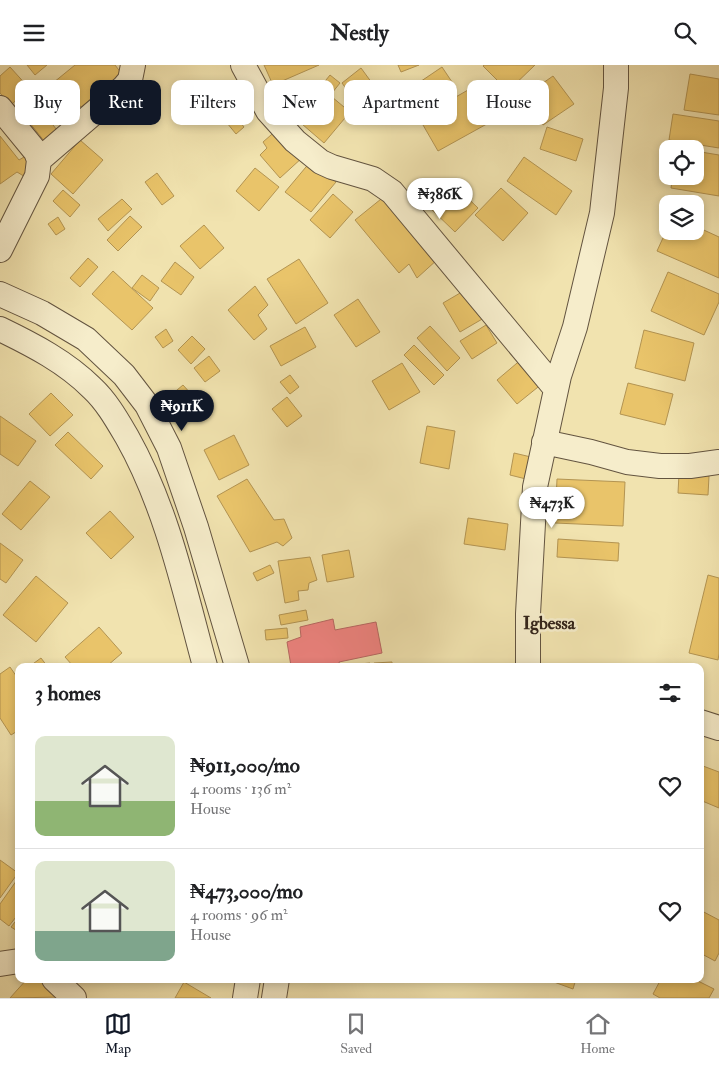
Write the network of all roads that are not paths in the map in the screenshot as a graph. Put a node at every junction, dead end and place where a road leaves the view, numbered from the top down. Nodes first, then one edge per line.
1 (133, 65) edge
2 (243, 65) edge
3 (616, 65) edge
4 (0, 108) edge
5 (40, 160) junction
6 (0, 250) edge
7 (0, 294) edge
8 (0, 329) edge
9 (556, 389) junction
10 (544, 442) junction
11 (719, 462) edge
12 (204, 663) edge
13 (235, 663) edge
14 (528, 663) edge
15 (704, 724) edge
16 (719, 728) edge
17 (15, 962) edge
18 (0, 964) edge
19 (58, 983) edge
20 (247, 983) edge
21 (276, 983) edge
22 (74, 998) edge
23 (245, 998) edge
24 (274, 998) edge

1 - 5 street
2 - 9 street
3 - 9 street
4 - 5 street
5 - 6 street
7 - 13 street
8 - 12 street
9 - 10 street
10 - 11 street
10 - 14 street
15 - 16 street
17 - 18 street
19 - 22 street
20 - 23 street
21 - 24 street

